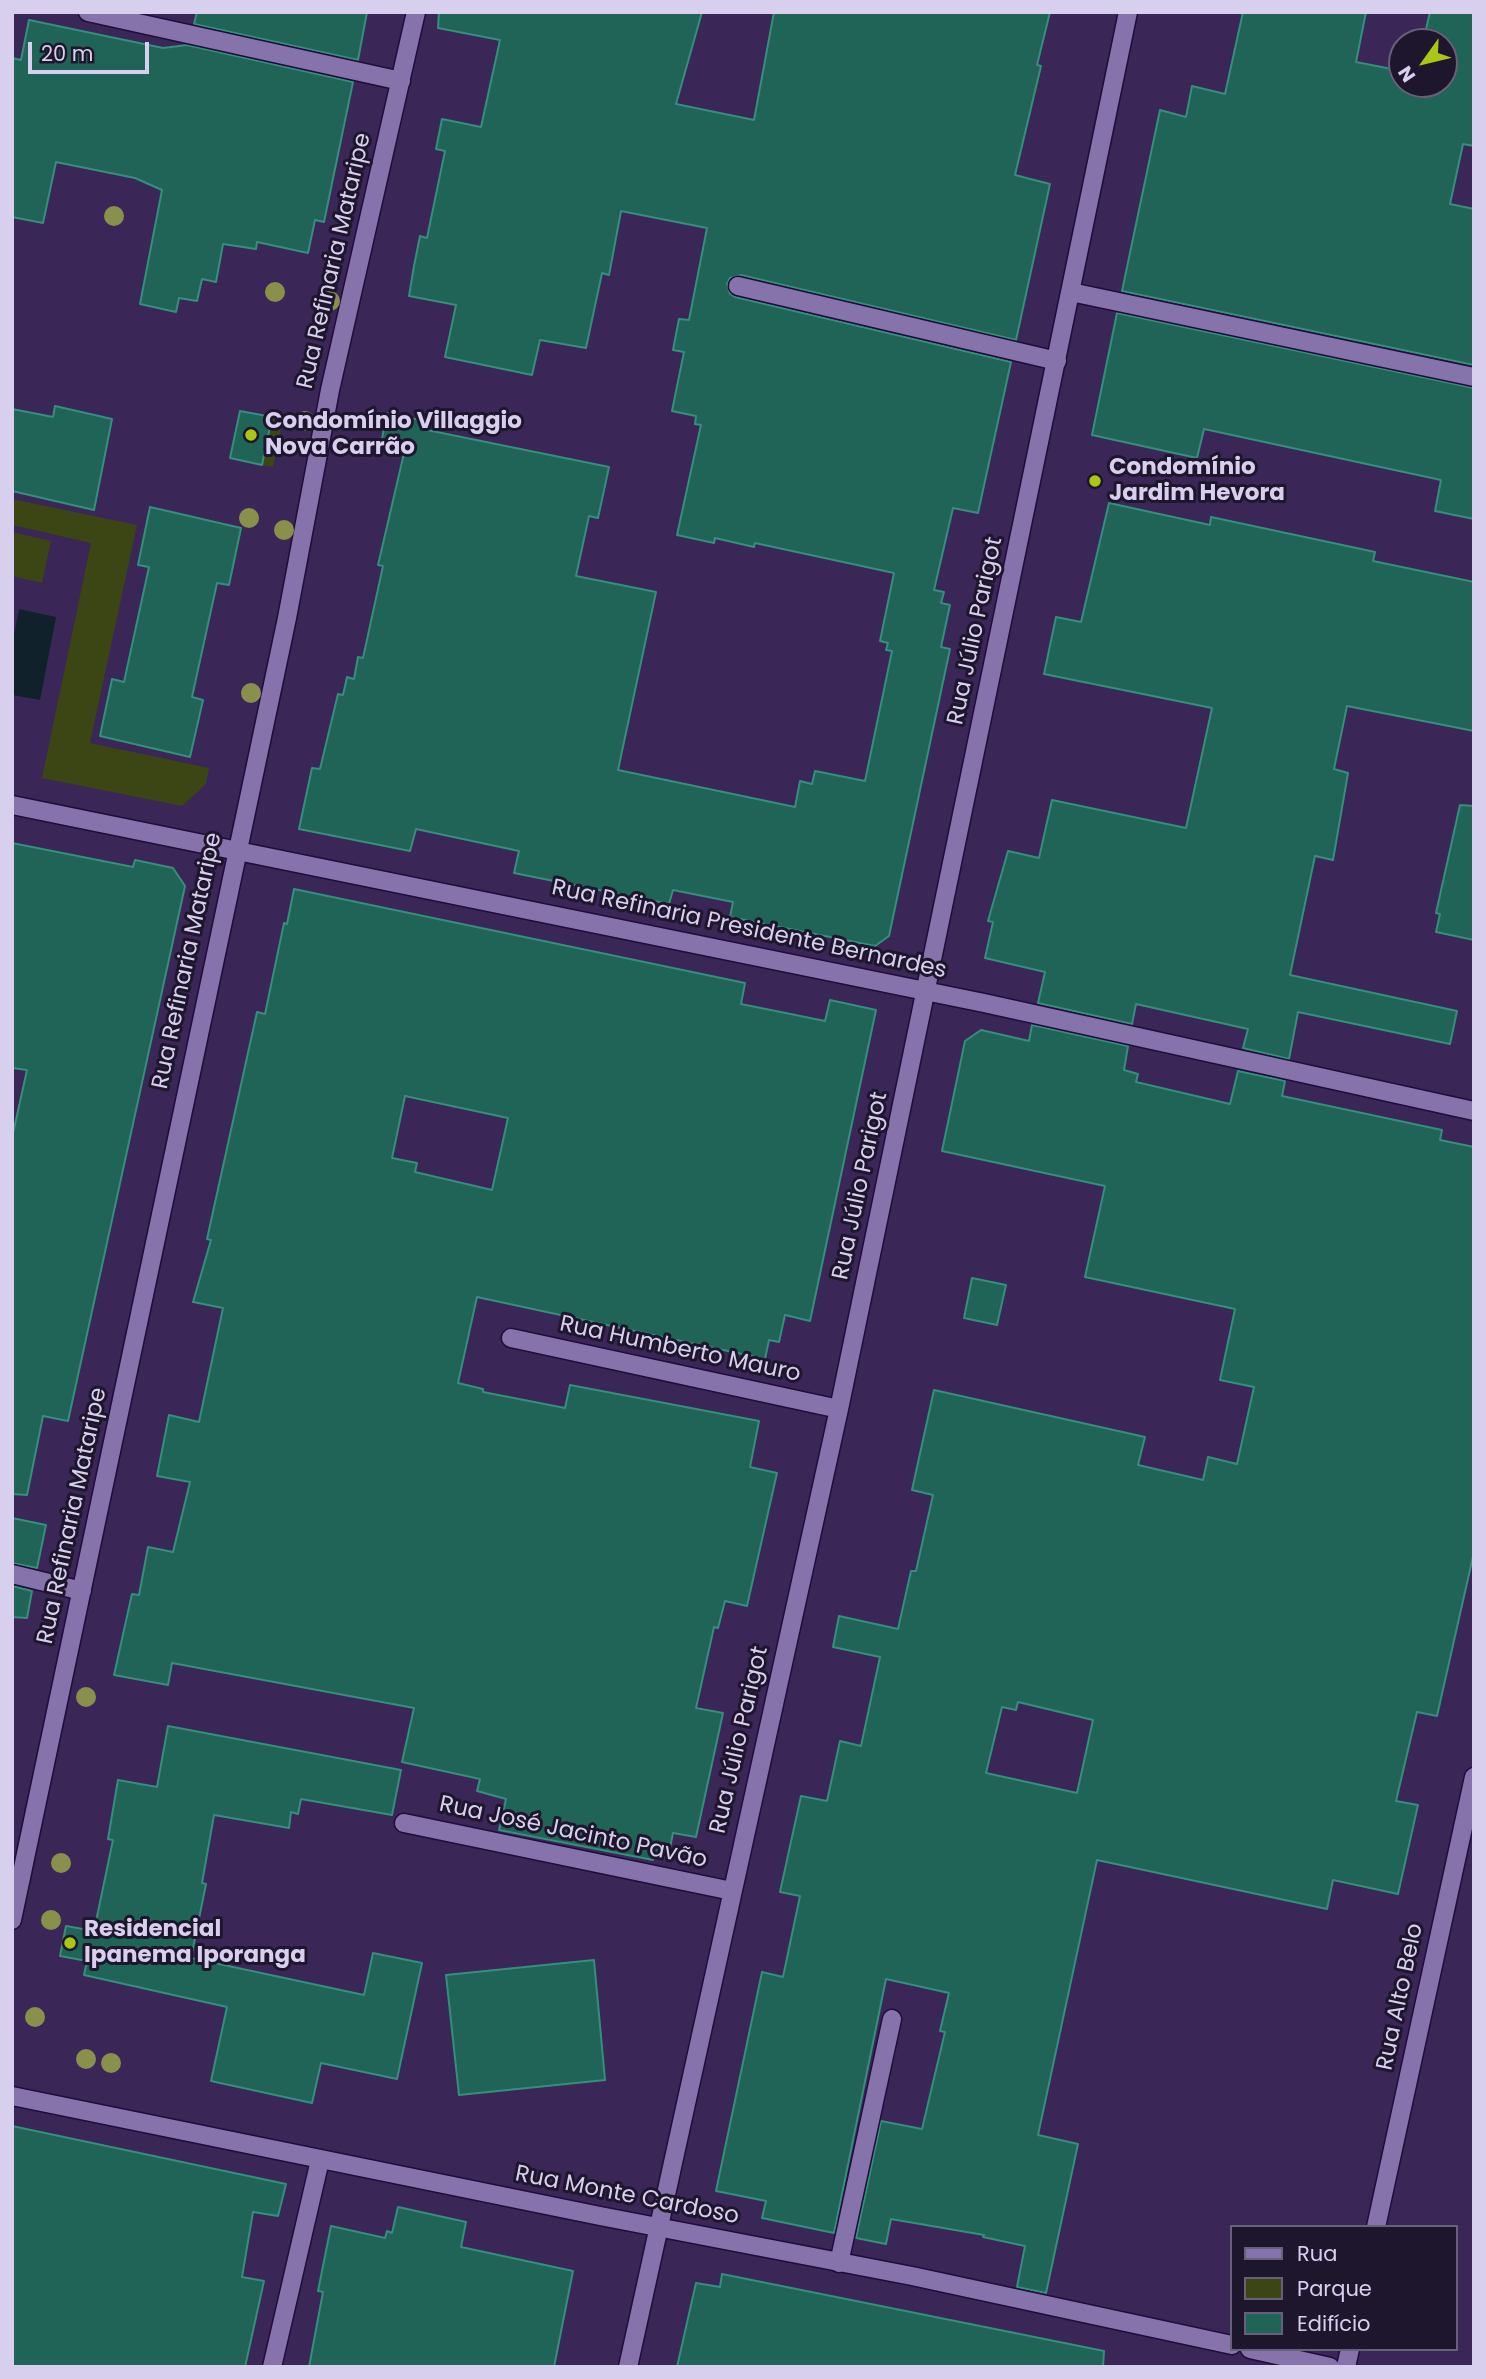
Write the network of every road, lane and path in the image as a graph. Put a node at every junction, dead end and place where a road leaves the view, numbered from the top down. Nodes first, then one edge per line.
1 (88, 12) edge
2 (416, 12) edge
3 (1128, 12) edge
4 (401, 81) junction
5 (738, 286) dead end
6 (1071, 292) junction
7 (1057, 361) junction
8 (1474, 377) edge
9 (12, 804) edge
10 (236, 849) junction
11 (927, 991) junction
12 (1474, 1111) edge
13 (511, 1338) dead end
14 (839, 1409) junction
15 (12, 1574) edge
16 (82, 1591) junction
17 (1474, 1777) edge
18 (404, 1823) dead end
19 (732, 1892) junction
20 (12, 1920) edge
21 (892, 2019) dead end
22 (12, 2096) edge
23 (320, 2160) junction
24 (1376, 2225) edge
25 (657, 2228) junction
26 (839, 2263) junction
27 (1230, 2346) edge
28 (1259, 2351) edge
29 (272, 2367) edge
30 (628, 2367) edge
31 (1330, 2367) edge

1 - 4 street
2 - 4 street, Rua Refinaria Mataripe
3 - 6 street, Rua Júlio Parigot
4 - 10 street, Rua Refinaria Mataripe
5 - 7 street
6 - 7 street, Rua Júlio Parigot
6 - 8 street
7 - 11 street, Rua Júlio Parigot
9 - 10 street, Rua Refinaria Presidente Bernardes
10 - 11 street, Rua Refinaria Presidente Bernardes
10 - 16 street, Rua Refinaria Mataripe
11 - 12 street, Rua Refinaria Presidente Bernardes
11 - 14 street, Rua Júlio Parigot
13 - 14 street, Rua Humberto Mauro
14 - 19 street, Rua Júlio Parigot
15 - 16 street
16 - 20 street, Rua Refinaria Mataripe
17 - 24 street, Rua Alto Belo
18 - 19 street, Rua José Jacinto Pavão
19 - 25 street, Rua Júlio Parigot
21 - 26 street
22 - 23 street, Rua Monte Cardoso
23 - 25 street, Rua Monte Cardoso
23 - 29 street
25 - 26 street, Rua Monte Cardoso
25 - 30 street, Rua Júlio Parigot
26 - 27 street, Rua Monte Cardoso
28 - 31 street

